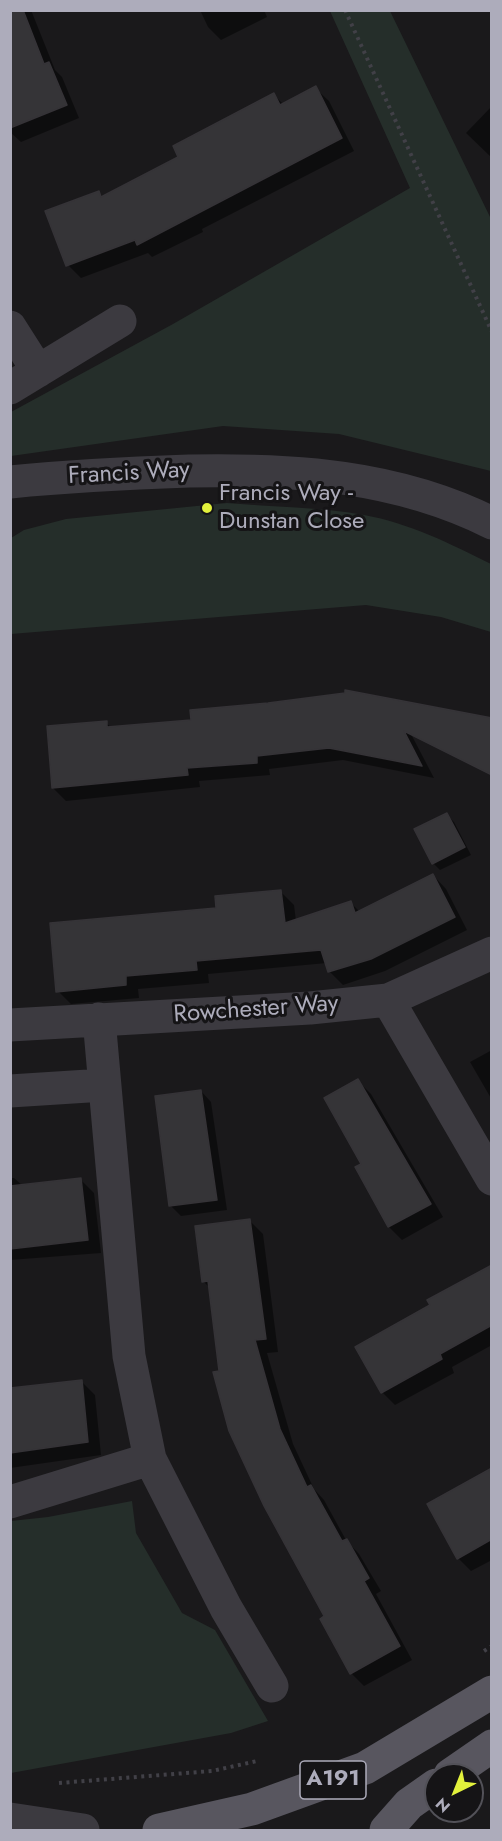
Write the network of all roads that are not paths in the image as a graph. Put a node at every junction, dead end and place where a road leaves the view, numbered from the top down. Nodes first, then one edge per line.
1 (120, 321) dead end
2 (10, 327) edge
3 (24, 379) edge
4 (10, 482) edge
5 (492, 524) edge
6 (492, 953) edge
7 (388, 1000) junction
8 (99, 1019) junction
9 (10, 1025) edge
10 (104, 1085) junction
11 (10, 1091) edge
12 (492, 1179) edge
13 (150, 1459) junction
14 (10, 1502) edge
15 (272, 1686) dead end
16 (492, 1692) edge
17 (492, 1746) edge
18 (467, 1763) edge
19 (424, 1794) edge
20 (10, 1819) edge
21 (83, 1830) edge
22 (159, 1830) edge
23 (386, 1830) edge

1 - 3 street
2 - 3 street
4 - 5 street, Francis Way
6 - 7 street, Rowchester Way
7 - 8 street, Rowchester Way
7 - 12 street
8 - 9 street, Rowchester Way
8 - 10 street
10 - 11 street
10 - 13 street
13 - 14 street
13 - 15 street
16 - 22 main road, A191
17 - 18 main road
19 - 23 main road, A191
20 - 21 street

